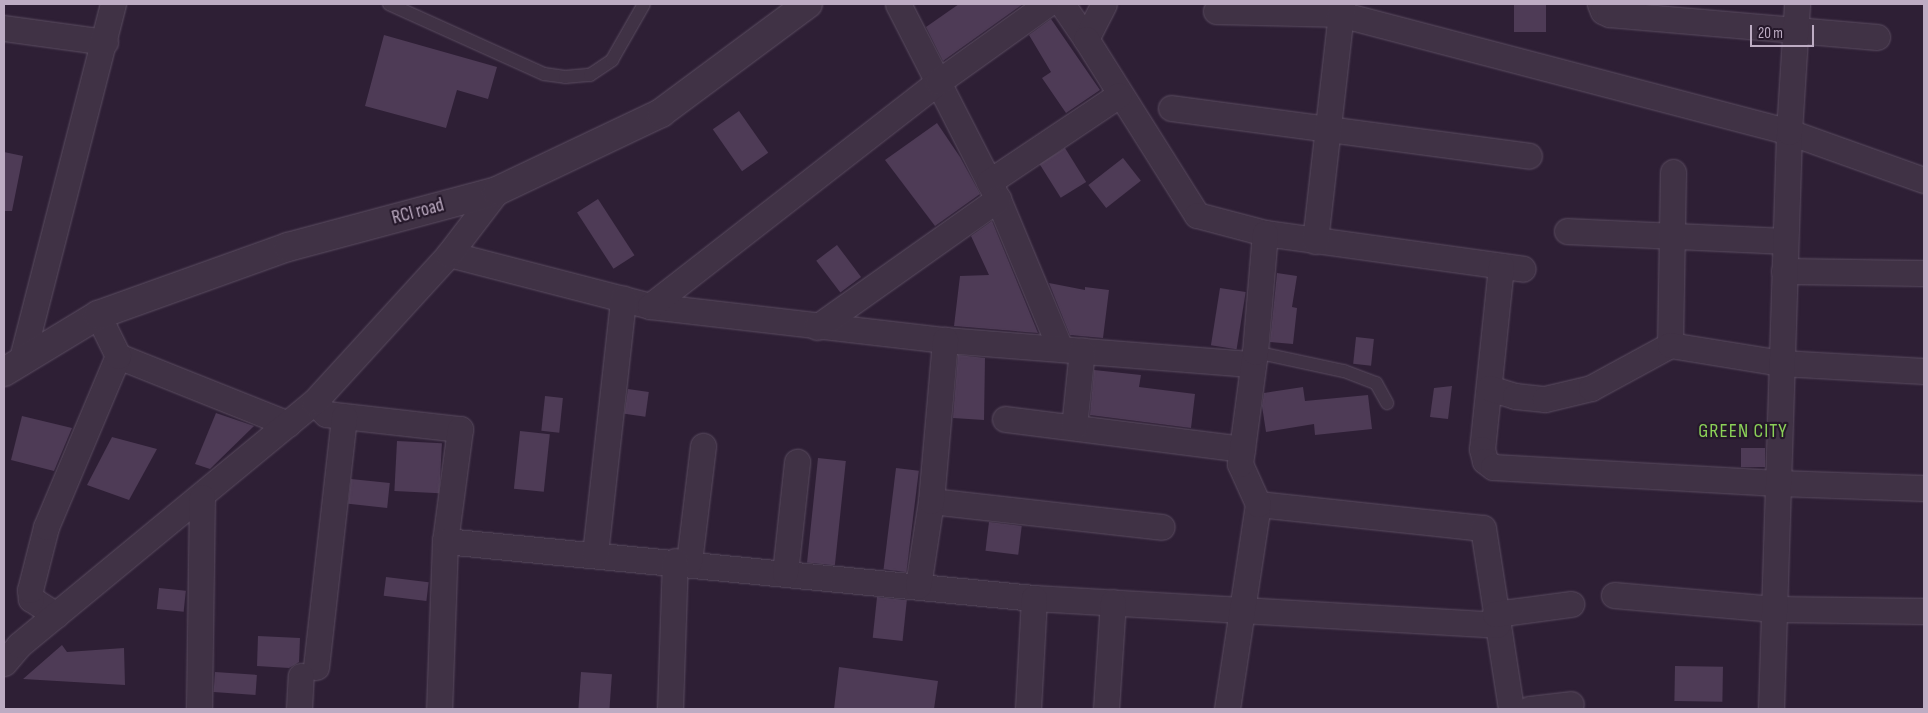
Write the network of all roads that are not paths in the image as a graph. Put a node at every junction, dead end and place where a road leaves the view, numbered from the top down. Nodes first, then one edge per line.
1 (114, 4) edge
2 (389, 4) edge
3 (644, 4) edge
4 (808, 4) edge
5 (898, 4) edge
6 (1047, 4) edge
7 (1062, 4) edge
8 (1104, 4) edge
9 (1600, 4) edge
10 (1797, 4) edge
11 (1341, 9) edge
12 (1216, 11) dead end
13 (4, 28) edge
14 (1795, 29) junction
15 (1877, 37) dead end
16 (1086, 38) junction
17 (105, 42) junction
18 (938, 82) junction
19 (1119, 95) junction
20 (1171, 108) dead end
21 (1326, 130) junction
22 (1788, 132) junction
23 (1528, 156) dead end
24 (1673, 172) dead end
25 (1924, 180) edge
26 (994, 190) junction
27 (497, 191) junction
28 (1567, 231) dead end
29 (1265, 233) junction
30 (1673, 237) junction
31 (1315, 241) junction
32 (1785, 241) junction
33 (449, 254) junction
34 (1784, 271) junction
35 (1924, 273) edge
36 (623, 299) junction
37 (650, 306) junction
38 (98, 315) junction
39 (817, 327) junction
40 (945, 340) junction
41 (1670, 344) junction
42 (1071, 349) junction
43 (118, 356) junction
44 (1254, 358) junction
45 (1781, 363) junction
46 (12, 367) edge
47 (1924, 371) edge
48 (1489, 388) junction
49 (314, 402) junction
50 (1388, 403) dead end
51 (344, 417) junction
52 (1005, 419) dead end
53 (288, 424) junction
54 (1074, 428) junction
55 (703, 446) dead end
56 (1242, 449) junction
57 (797, 462) dead end
58 (1778, 483) junction
59 (1924, 488) edge
60 (202, 497) junction
61 (931, 502) junction
62 (1258, 504) junction
63 (1162, 527) dead end
64 (445, 541) junction
65 (595, 554) junction
66 (682, 562) junction
67 (785, 572) junction
68 (918, 586) junction
69 (1614, 596) dead end
70 (1034, 598) junction
71 (1113, 602) junction
72 (1571, 604) dead end
73 (1243, 609) junction
74 (1774, 609) junction
75 (1924, 611) edge
76 (56, 615) junction
77 (1496, 619) junction
78 (4, 663) edge
79 (1571, 704) dead end
80 (199, 709) edge
81 (299, 709) edge
82 (439, 709) edge
83 (670, 709) edge
84 (1028, 709) edge
85 (1106, 709) edge
86 (1228, 709) edge
87 (1511, 709) edge
88 (1528, 709) edge
89 (1771, 709) edge

1 - 17 street
2 - 3 lane
4 - 27 street, RCI road
5 - 18 street
6 - 18 street
7 - 16 street
8 - 16 street
9 - 14 street
10 - 14 street
11 - 12 street
11 - 21 street
11 - 22 street
13 - 17 street
14 - 15 street
14 - 22 street
16 - 19 street
17 - 46 street
18 - 26 street
18 - 37 street
19 - 26 street
19 - 29 street
20 - 21 street
21 - 23 street
21 - 31 street
22 - 25 street
22 - 32 street
24 - 30 street
26 - 39 street
26 - 42 street
27 - 33 street
27 - 38 street, RCI road
28 - 30 street
29 - 31 street
29 - 44 street
30 - 32 street
30 - 41 street
31 - 48 street
32 - 34 street
33 - 36 street
33 - 49 street
34 - 35 street
34 - 45 street
36 - 37 street
36 - 65 street
37 - 39 street
38 - 43 street
38 - 46 street, RCI road
39 - 40 street
40 - 42 street
40 - 61 street
41 - 45 street
41 - 48 street
42 - 44 street
42 - 54 street
43 - 53 street
43 - 76 street
44 - 50 lane
44 - 56 street
45 - 47 street
45 - 58 street
48 - 58 street
49 - 51 street
49 - 53 street
51 - 64 street
51 - 81 street
52 - 54 street
53 - 60 street
54 - 56 street
55 - 66 street
56 - 62 street
57 - 67 street
58 - 59 street
58 - 74 street
60 - 76 street
60 - 80 street
61 - 63 street
61 - 68 street
62 - 73 street
62 - 77 street
64 - 65 street
64 - 82 street
65 - 66 street
66 - 67 street
66 - 83 street
67 - 68 street
68 - 70 street
69 - 74 street
70 - 71 street
70 - 84 street
71 - 73 street
71 - 85 street
72 - 77 street
73 - 77 street
73 - 86 street
74 - 75 street
74 - 89 street
76 - 78 street
77 - 87 street
79 - 88 street

